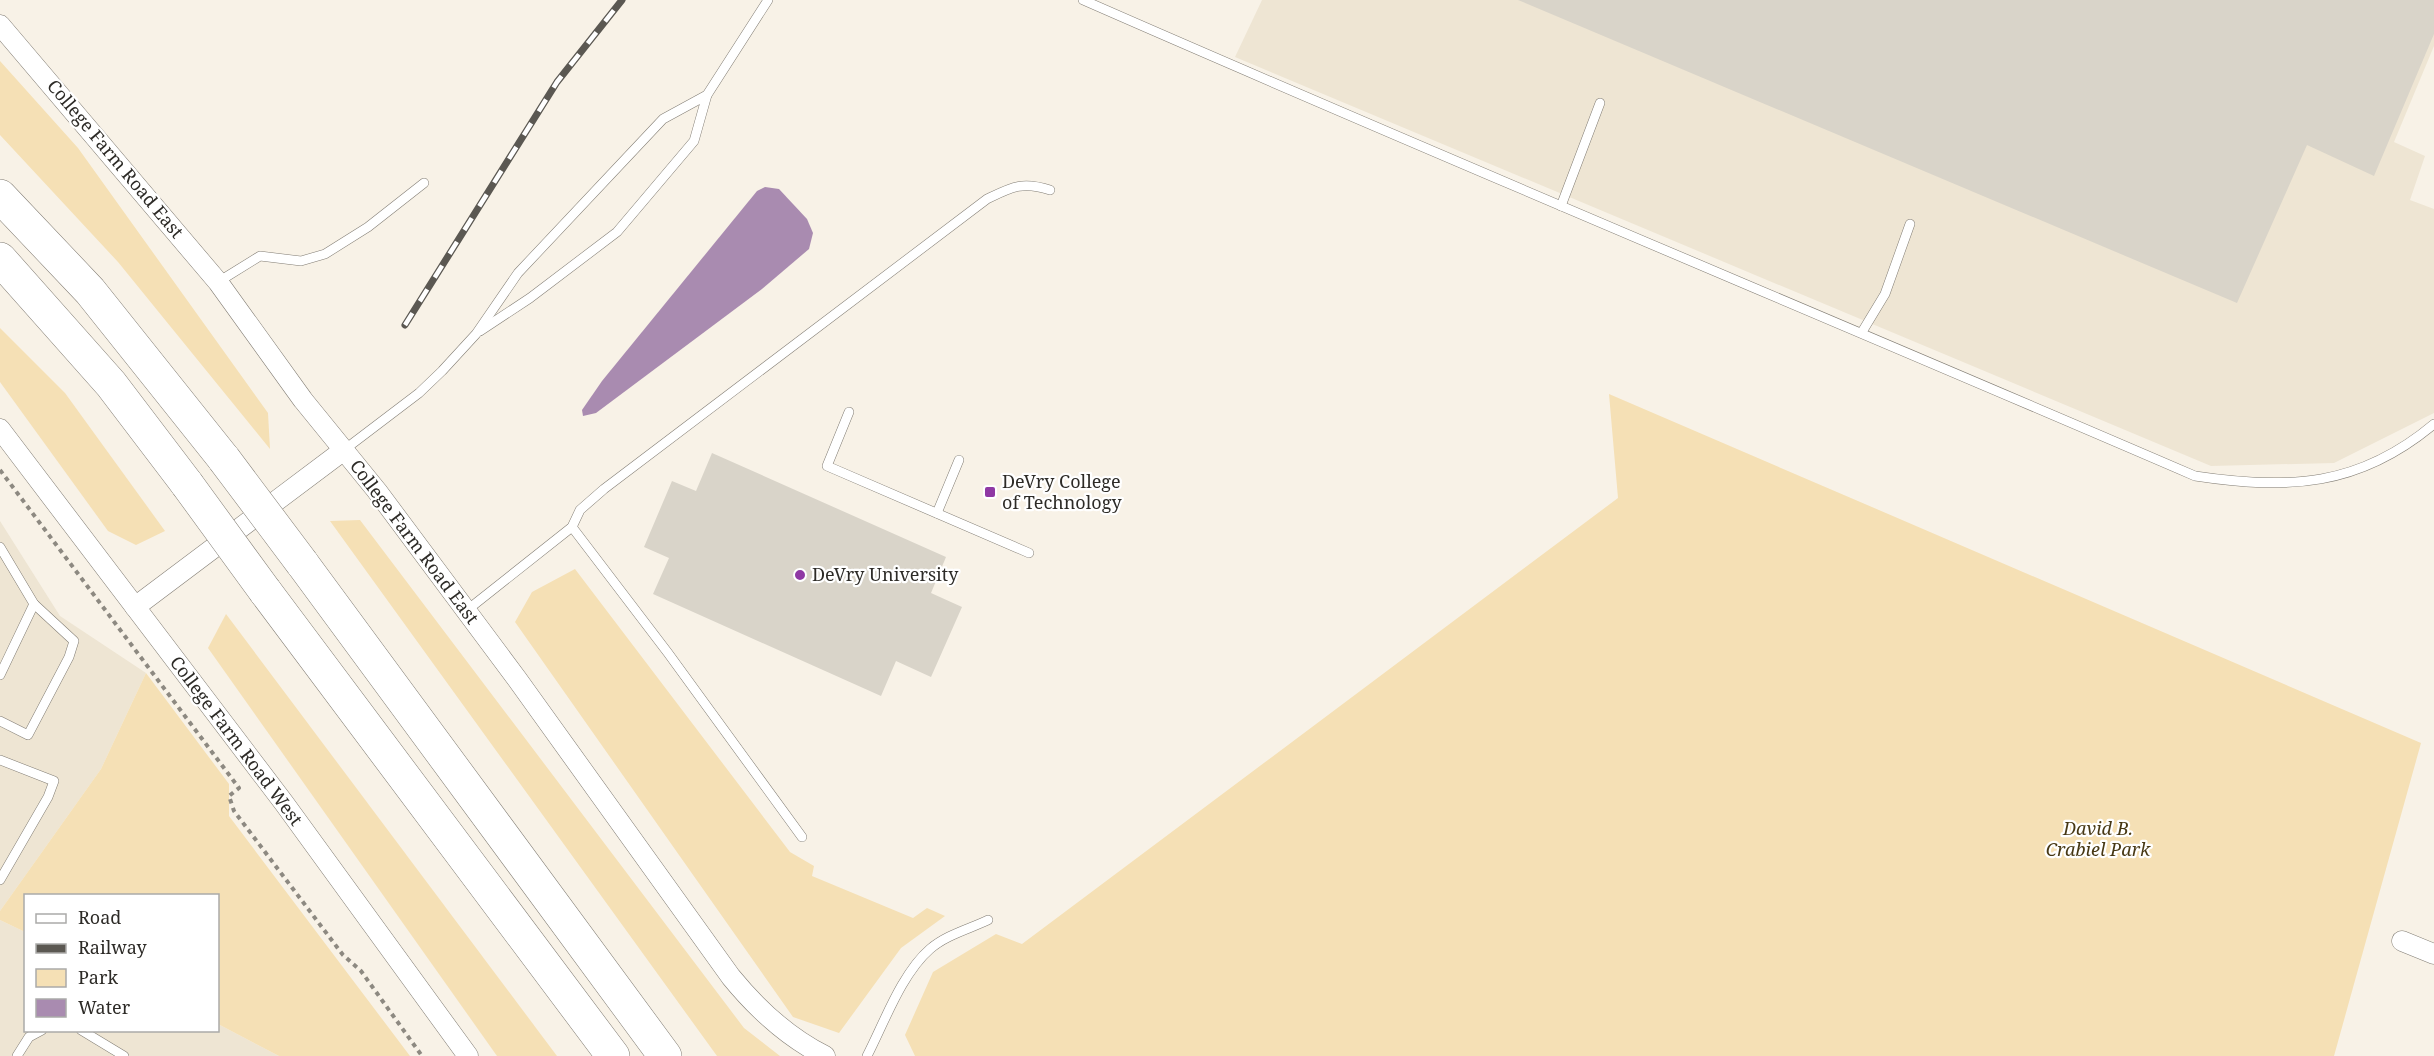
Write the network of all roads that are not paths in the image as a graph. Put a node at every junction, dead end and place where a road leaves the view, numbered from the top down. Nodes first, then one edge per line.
1 (768, 0) edge
2 (1083, 0) edge
3 (0, 25) edge
4 (707, 95) junction
5 (1600, 103) dead end
6 (424, 183) dead end
7 (1050, 190) dead end
8 (0, 196) edge
9 (1561, 206) junction
10 (1910, 224) dead end
11 (0, 259) edge
12 (218, 282) junction
13 (1862, 332) junction
14 (476, 334) junction
15 (849, 412) dead end
16 (2434, 424) edge
17 (0, 429) edge
18 (344, 450) junction
19 (959, 460) dead end
20 (937, 513) junction
21 (572, 528) junction
22 (1, 551) edge
23 (1029, 553) dead end
24 (34, 604) junction
25 (135, 607) junction
26 (466, 610) junction
27 (0, 675) edge
28 (0, 721) edge
29 (0, 760) edge
30 (802, 837) dead end
31 (0, 880) edge
32 (988, 920) dead end
33 (2402, 941) dead end
34 (2434, 954) edge
35 (627, 1006) junction
36 (38, 1032) edge
37 (84, 1032) edge
38 (17, 1056) edge
39 (124, 1056) edge
40 (468, 1056) edge
41 (613, 1056) edge
42 (665, 1056) edge
43 (675, 1056) edge
44 (825, 1056) edge
45 (867, 1056) edge

1 - 4 lane
2 - 9 lane
3 - 12 street, College Farm Road East
4 - 14 lane
4 - 14 lane
5 - 9 lane
6 - 12 lane
7 - 21 lane
8 - 35 highway, bridge
9 - 13 lane
10 - 13 lane
11 - 41 highway, bridge
12 - 18 street, College Farm Road East
13 - 16 lane
14 - 18 lane
15 - 20 lane
17 - 25 street, College Farm Road West
18 - 25 street
18 - 26 street, College Farm Road East
19 - 20 lane
20 - 23 lane
21 - 26 lane
21 - 30 lane
22 - 24 lane
24 - 27 lane
24 - 28 lane
25 - 40 street, College Farm Road West
26 - 44 street, College Farm Road East
29 - 31 lane
32 - 45 lane
33 - 34 street
35 - 42 highway
35 - 43 highway
36 - 38 lane
37 - 39 lane

